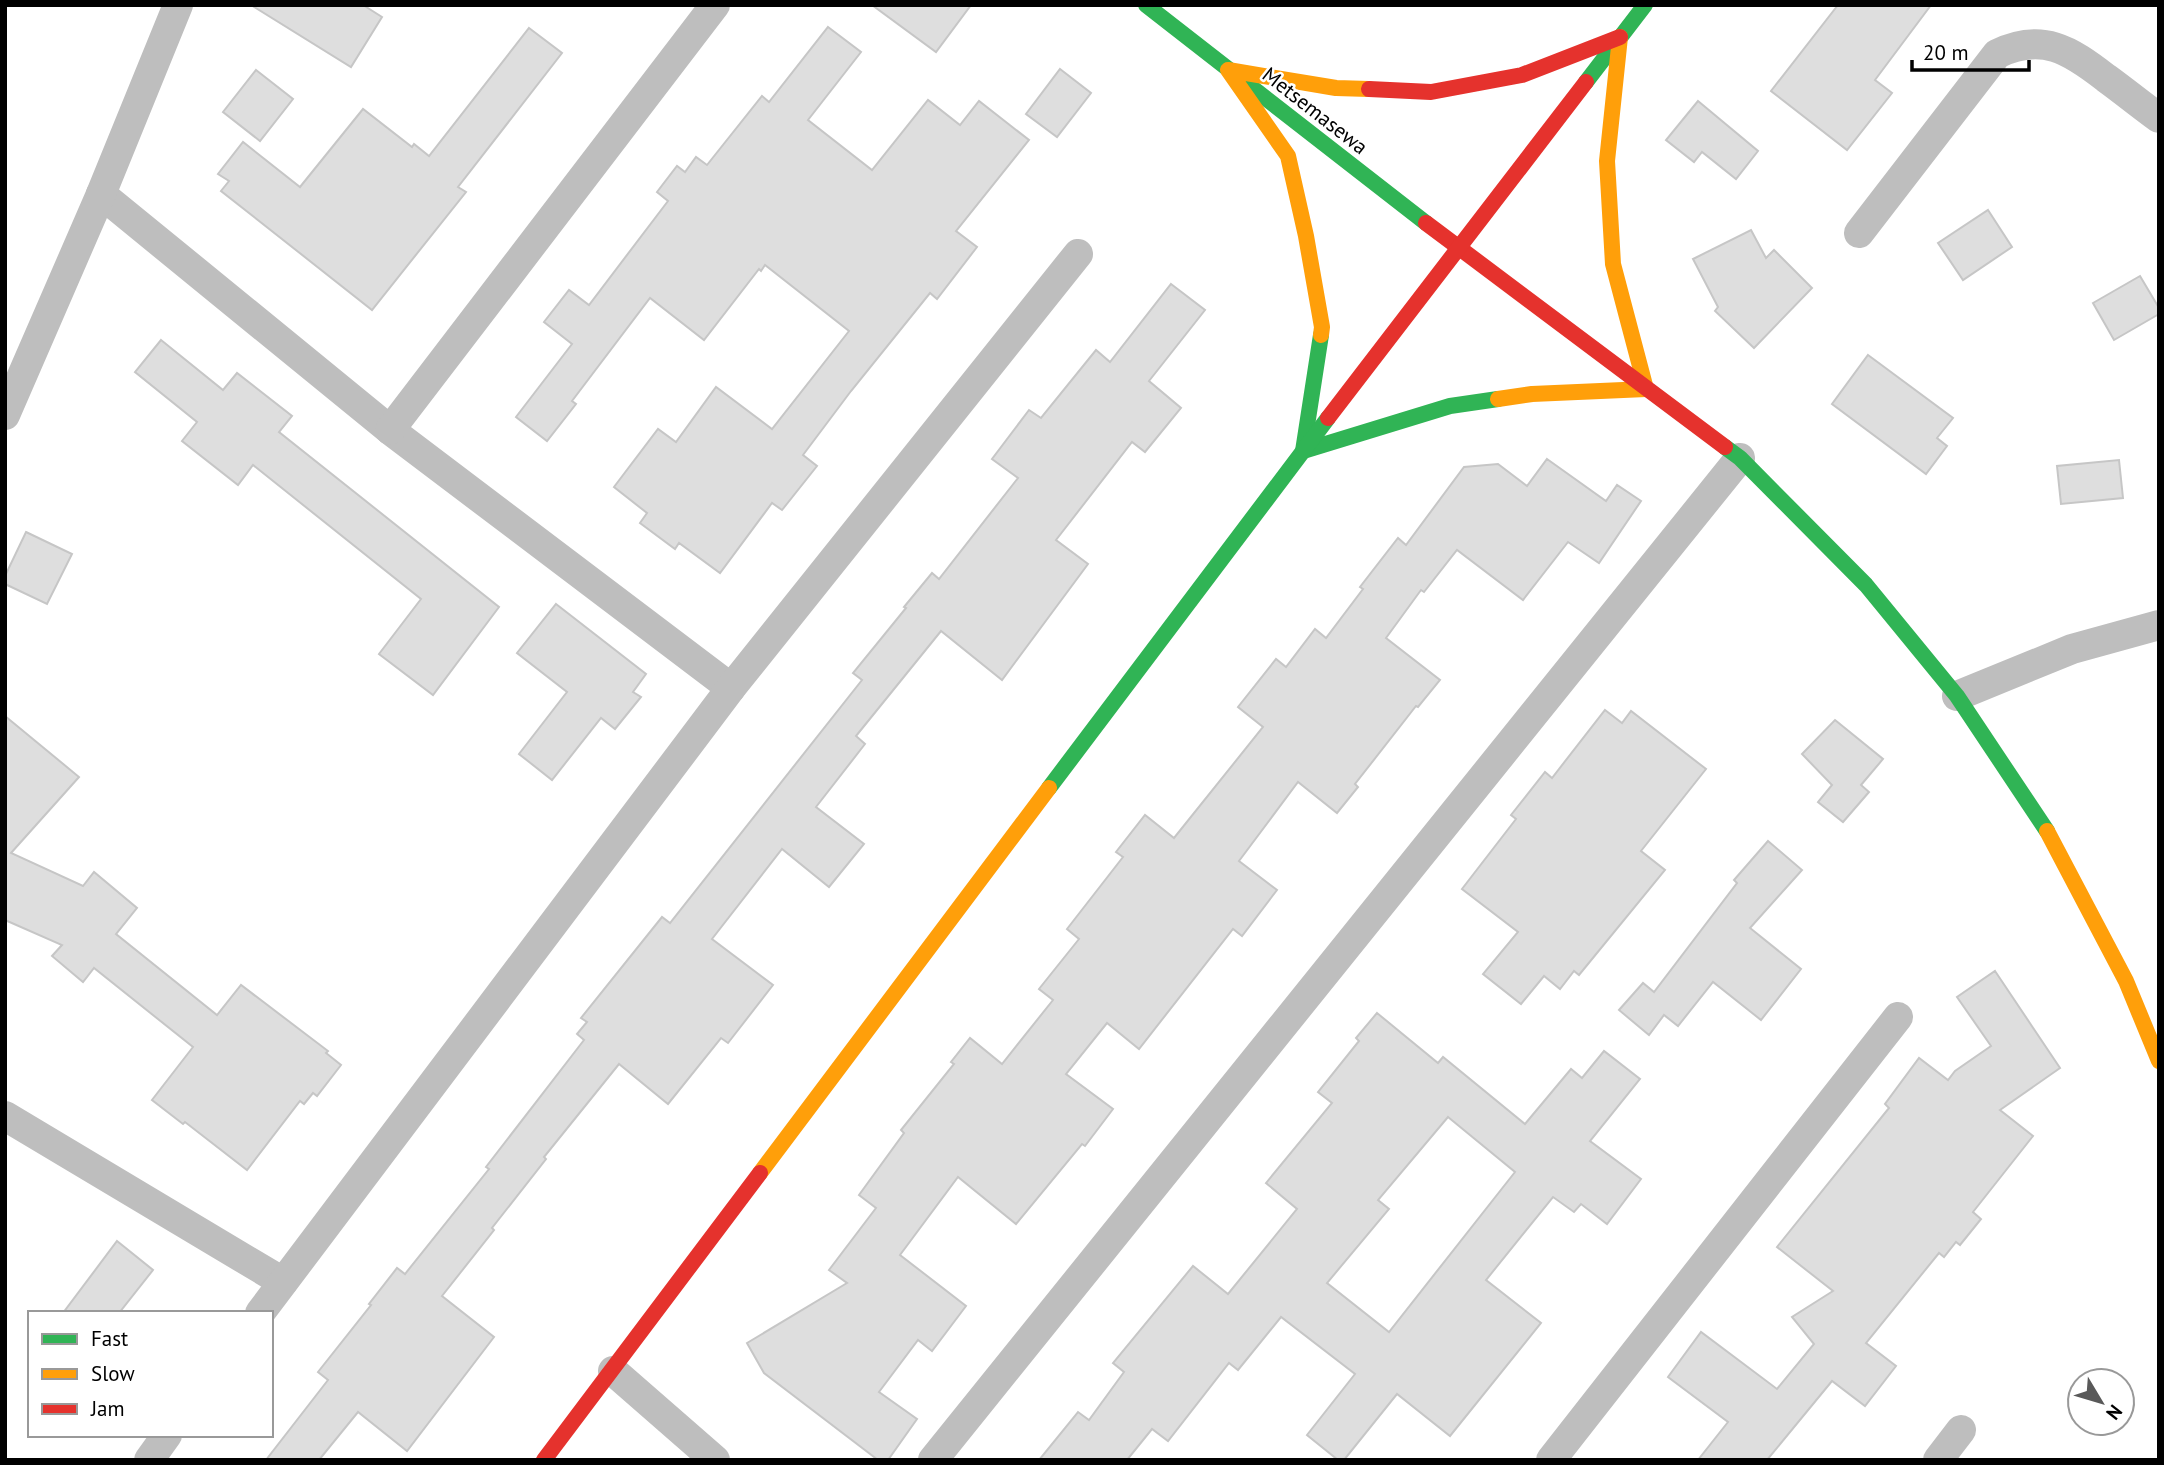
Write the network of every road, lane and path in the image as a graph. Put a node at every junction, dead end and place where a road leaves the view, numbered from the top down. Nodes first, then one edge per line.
1 (178, 5) edge
2 (715, 5) edge
3 (1146, 5) edge
4 (1645, 5) edge
5 (1620, 37) junction
6 (1228, 70) junction
7 (2159, 118) edge
8 (101, 194) junction
9 (1859, 233) dead end
10 (1459, 249) junction
11 (1078, 254) dead end
12 (1646, 389) junction
13 (5, 415) edge
14 (390, 430) junction
15 (1303, 451) junction
16 (1740, 458) junction
17 (2159, 625) edge
18 (731, 688) junction
19 (1957, 696) junction
20 (1898, 1017) dead end
21 (2159, 1061) edge
22 (5, 1116) edge
23 (283, 1282) junction
24 (261, 1311) edge
25 (612, 1371) junction
26 (1961, 1430) dead end
27 (166, 1437) edge
28 (149, 1460) edge
29 (544, 1460) edge
30 (715, 1460) edge
31 (933, 1460) edge
32 (1551, 1460) edge
33 (1938, 1460) edge

1 - 8 street
2 - 14 street
3 - 6 street, Metsemasewa
4 - 5 street
5 - 6 street
5 - 10 street
5 - 12 street
6 - 10 street, Metsemasewa
6 - 15 street
7 - 9 street
8 - 13 street
8 - 14 street
10 - 12 street, Metsemasewa
10 - 15 street
11 - 18 street
12 - 15 street
12 - 16 street, Metsemasewa
14 - 18 street
15 - 25 street
16 - 19 street, Metsemasewa
16 - 31 street
17 - 19 street
18 - 23 street
19 - 21 street, Metsemasewa
20 - 32 street
22 - 23 street
23 - 24 street
25 - 29 street
25 - 30 street
26 - 33 street
27 - 28 street

